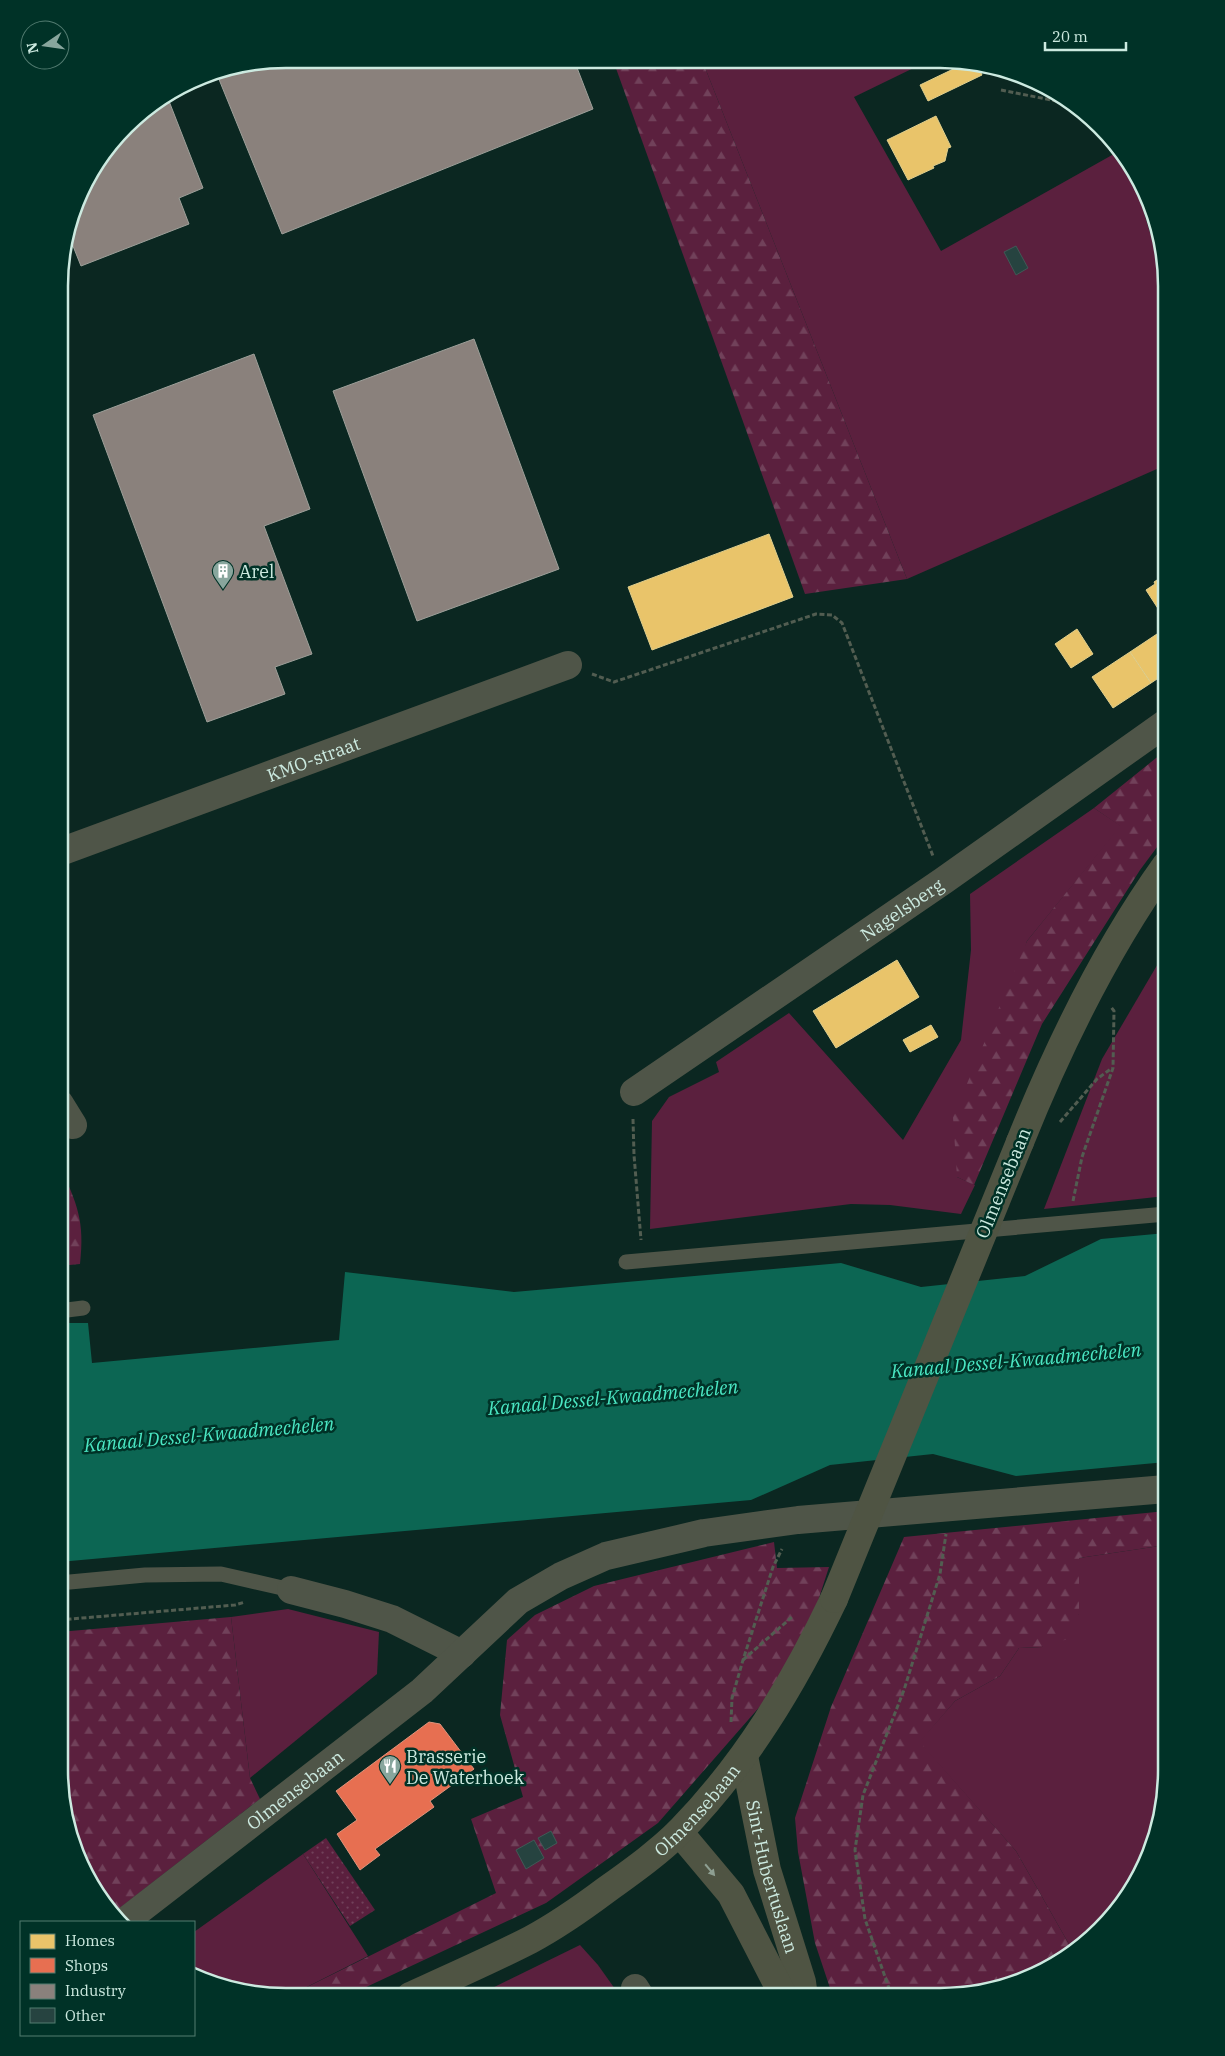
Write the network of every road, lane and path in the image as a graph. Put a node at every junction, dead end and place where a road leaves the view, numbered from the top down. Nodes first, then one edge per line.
1 (1001, 90) dead end
2 (1055, 101) edge
3 (568, 665) joint
4 (1158, 729) edge
5 (68, 849) edge
6 (1158, 877) edge
7 (943, 881) junction
8 (1091, 988) junction
9 (1113, 1068) junction
10 (634, 1092) joint
11 (1058, 1124) dead end
12 (1158, 1215) edge
13 (1068, 1223) junction
14 (642, 1260) junction
15 (626, 1262) dead end
16 (83, 1308) dead end
17 (68, 1310) edge
18 (1158, 1491) edge
19 (949, 1508) junction
20 (787, 1541) dead end
21 (68, 1582) edge
22 (292, 1590) junction
23 (834, 1599) junction
24 (68, 1619) edge
25 (462, 1654) junction
26 (743, 1660) junction
27 (744, 1756) junction
28 (679, 1832) junction
29 (127, 1920) edge
30 (427, 1988) edge
31 (779, 1988) edge
32 (803, 1988) edge
33 (889, 1988) edge

1 - 2 path
3 - 5 street, KMO-straat
3 - 7 path
4 - 7 street, Nagelsberg
6 - 8 street, Olmensebaan
7 - 10 street, Nagelsberg
8 - 9 path
8 - 23 street, Olmensebaan, bridge
9 - 11 path
9 - 13 path
10 - 14 path
12 - 13 lane
13 - 14 lane
14 - 15 lane
16 - 17 lane
18 - 19 street, Olmensebaan
19 - 25 street, Olmensebaan
19 - 33 path
20 - 26 path
21 - 22 lane
22 - 24 path
22 - 25 street
23 - 26 path
23 - 27 street, Olmensebaan
25 - 29 street, Olmensebaan
26 - 27 path
27 - 28 street, Olmensebaan
27 - 32 street, Sint-Hubertuslaan
28 - 30 street, Olmensebaan
28 -> 31 street, Sint-Hubertuslaan

